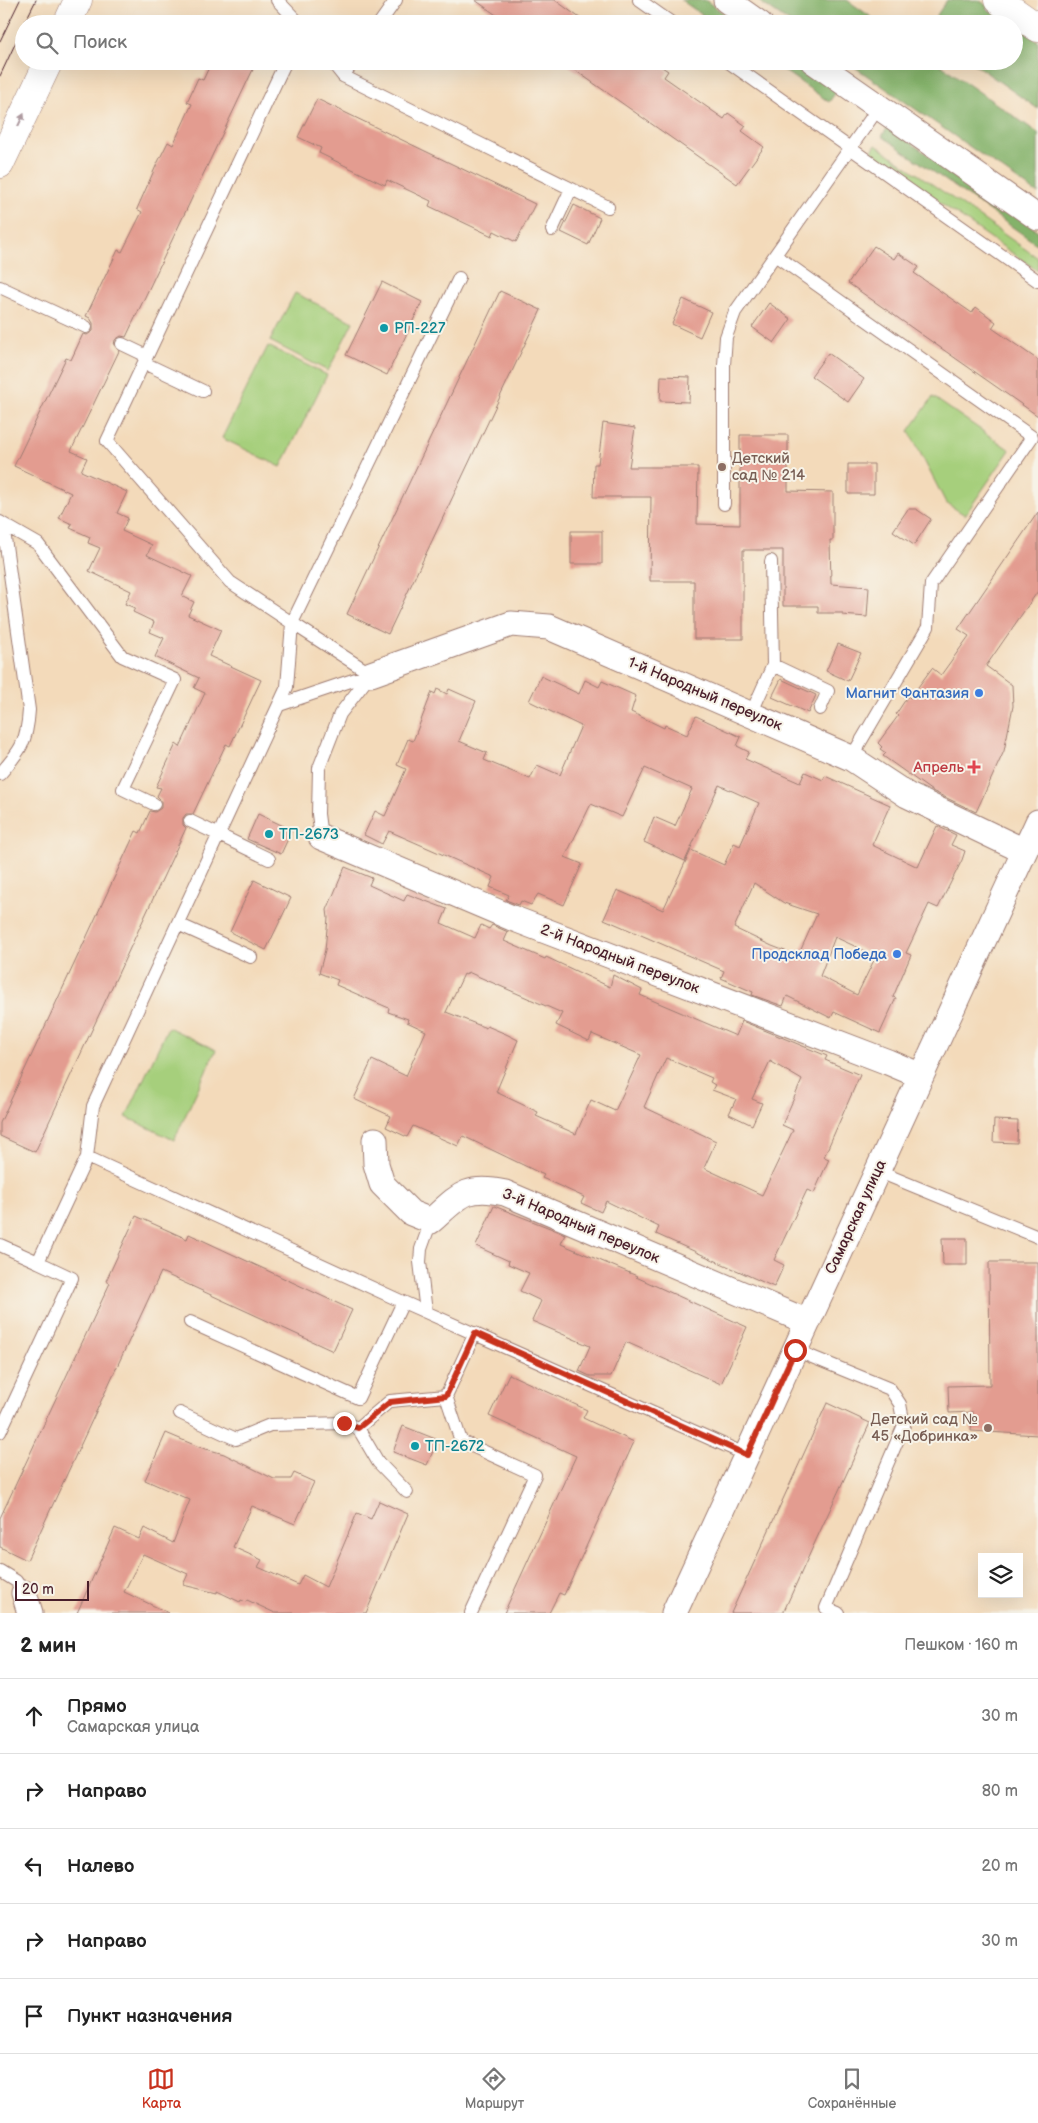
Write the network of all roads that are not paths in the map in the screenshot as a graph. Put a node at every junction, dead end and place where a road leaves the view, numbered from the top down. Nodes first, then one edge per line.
1 (78, 0) edge
2 (277, 0) edge
3 (396, 0) edge
4 (639, 0) edge
5 (726, 0) edge
6 (998, 0) edge
7 (71, 15) edge
8 (291, 15) edge
9 (385, 15) edge
10 (660, 15) edge
11 (747, 15) edge
12 (1019, 15) edge
13 (1023, 18) edge
14 (1038, 28) edge
15 (45, 70) edge
16 (282, 70) edge
17 (338, 70) edge
18 (347, 70) edge
19 (740, 70) edge
20 (826, 70) edge
21 (343, 76) junction
22 (879, 107) junction
23 (851, 148) junction
24 (0, 164) edge
25 (571, 189) junction
26 (608, 207) dead end
27 (1038, 218) edge
28 (552, 230) dead end
29 (775, 255) junction
30 (459, 278) dead end
31 (1038, 281) edge
32 (0, 288) edge
33 (86, 327) dead end
34 (122, 344) dead end
35 (146, 359) junction
36 (203, 391) dead end
37 (724, 504) dead end
38 (2, 523) edge
39 (771, 561) dead end
40 (292, 623) junction
41 (772, 666) junction
42 (371, 674) junction
43 (279, 705) junction
44 (820, 709) dead end
45 (751, 714) junction
46 (851, 758) junction
47 (0, 774) edge
48 (154, 804) dead end
49 (190, 821) dead end
50 (1038, 822) edge
51 (219, 835) junction
52 (321, 837) joint
53 (1024, 851) junction
54 (269, 859) dead end
55 (178, 924) junction
56 (251, 957) dead end
57 (921, 1076) junction
58 (375, 1140) dead end
59 (87, 1156) junction
60 (877, 1171) junction
61 (431, 1221) junction
62 (1038, 1237) edge
63 (0, 1245) edge
64 (38, 1262) junction
65 (403, 1302) junction
66 (426, 1312) junction
67 (190, 1322) dead end
68 (808, 1322) junction
69 (475, 1333) junction
70 (795, 1350) junction
71 (446, 1396) junction
72 (180, 1413) dead end
73 (358, 1428) junction
74 (0, 1432) edge
75 (747, 1455) junction
76 (407, 1492) dead end
77 (0, 1571) edge
78 (27, 1603) edge
79 (471, 1613) edge
80 (674, 1613) edge
81 (838, 1613) edge

1 - 7 main road
2 - 8 lane
3 - 9 lane
4 - 10 lane
5 - 11 street
6 - 12 main road
13 - 14 main road
24 -> 15 main road
16 - 35 lane
17 - 21 lane
18 - 21 lane
19 - 23 lane
20 - 22 street
21 - 25 lane
22 - 23 lane
22 - 27 street
23 - 29 lane
23 - 31 lane
25 - 26 lane
25 - 28 lane
29 - 37 lane
29 - 46 lane
30 - 40 lane
32 - 33 lane
34 - 35 lane
35 - 36 lane
35 - 40 lane
38 - 47 lane
38 - 48 lane
39 - 41 lane
40 - 42 lane
40 - 43 lane
41 - 44 lane
41 - 45 lane
42 - 43 lane
42 - 45 street, 1-й Народный переулок
42 - 52 lane
43 - 51 lane
45 - 46 street, 1-й Народный переулок
46 - 53 street, 1-й Народный переулок
49 - 51 lane
50 - 53 street, Самарская улица
51 - 54 lane
51 - 55 lane
52 - 57 street, 2-й Народный переулок
53 - 57 street, Самарская улица
55 - 56 lane
55 - 59 lane
57 - 60 street, Самарская улица
58 - 61 street
59 - 64 lane
59 - 65 lane
60 - 62 lane
60 - 68 street, Самарская улица
61 - 66 lane
61 - 68 street, 3-й Народный переулок
63 - 64 lane
64 - 74 lane
65 - 66 lane
65 - 67 lane
66 - 69 lane
68 - 70 street, Самарская улица
69 - 71 lane
69 - 75 lane
70 - 75 street, Самарская улица
70 - 81 lane
71 - 73 lane
71 - 79 lane
72 - 73 lane
73 - 76 lane
75 - 80 street, Самарская улица
77 - 78 lane

